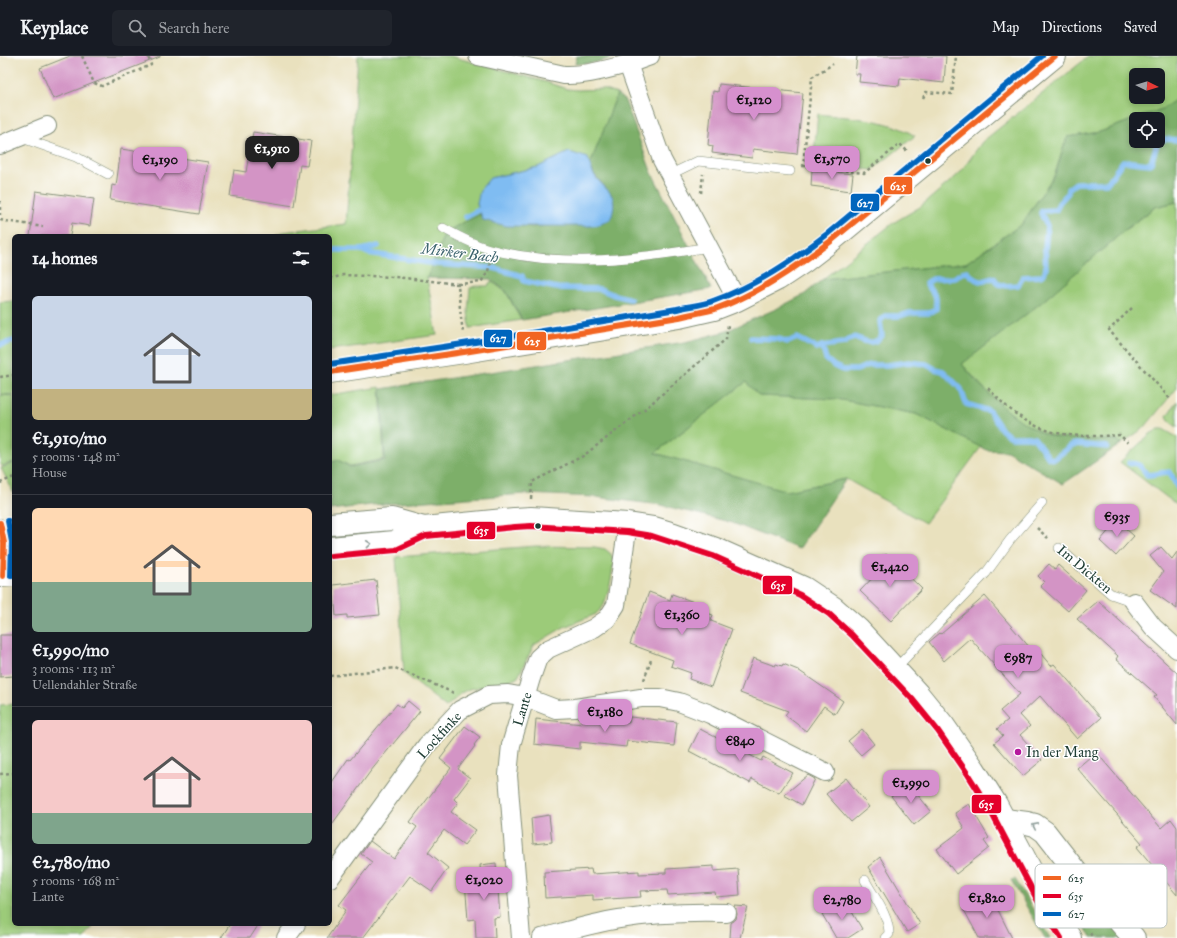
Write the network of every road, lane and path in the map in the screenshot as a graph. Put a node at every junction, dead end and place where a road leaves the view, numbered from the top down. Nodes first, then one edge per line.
1 (82, 56) edge
2 (148, 56) edge
3 (478, 56) edge
4 (650, 56) edge
5 (956, 56) edge
6 (1054, 56) edge
7 (628, 64) junction
8 (833, 64) dead end
9 (87, 67) junction
10 (83, 69) dead end
11 (923, 98) dead end
12 (47, 126) dead end
13 (21, 137) junction
14 (0, 145) edge
15 (907, 151) dead end
16 (704, 162) junction
17 (803, 166) junction
18 (790, 171) joint
19 (108, 174) dead end
20 (669, 175) junction
21 (700, 200) dead end
22 (0, 201) edge
23 (0, 216) edge
24 (0, 220) edge
25 (43, 227) dead end
26 (443, 228) dead end
27 (709, 247) junction
28 (488, 272) dead end
29 (332, 278) edge
30 (458, 284) junction
31 (737, 300) junction
32 (1132, 308) dead end
33 (728, 324) dead end
34 (464, 335) dead end
35 (332, 372) edge
36 (12, 375) edge
37 (0, 377) edge
38 (988, 388) dead end
39 (1172, 400) dead end
40 (1128, 443) dead end
41 (12, 478) edge
42 (0, 483) edge
43 (530, 493) dead end
44 (1042, 503) dead end
45 (1028, 519) junction
46 (332, 524) edge
47 (628, 524) junction
48 (1, 527) edge
49 (424, 528) junction
50 (332, 548) edge
51 (1059, 548) joint
52 (6, 550) edge
53 (6, 576) edge
54 (1134, 602) joint
55 (1177, 649) edge
56 (896, 668) junction
57 (332, 676) edge
58 (525, 697) junction
59 (476, 701) junction
60 (825, 772) dead end
61 (12, 773) edge
62 (0, 774) edge
63 (1005, 820) junction
64 (1018, 844) junction
65 (1057, 848) junction
66 (1070, 864) edge
67 (332, 875) edge
68 (1035, 877) edge
69 (865, 880) dead end
70 (727, 913) dead end
71 (295, 926) edge
72 (1064, 928) edge
73 (1125, 928) edge
74 (286, 938) edge
75 (521, 938) edge
76 (542, 938) edge
77 (885, 938) edge
78 (1070, 938) edge
79 (1134, 938) edge

1 - 9 path
2 - 9 path
3 - 7 street
4 - 7 street
5 - 11 path
6 - 31 main road
7 - 20 street
8 - 17 path
9 - 10 path
12 - 13 street
13 - 14 street
13 - 19 lane
15 - 17 path
16 - 18 lane
16 - 20 lane
16 - 21 path
17 - 18 path
20 - 27 street
22 - 23 path
24 - 25 path
26 - 27 lane
27 - 31 street
28 - 30 path
29 - 30 path
30 - 34 path
31 - 35 main road
32 - 39 path
33 - 43 path
36 - 37 path
38 - 40 path
41 - 42 path
44 - 45 lane
45 - 51 path, Im Dickten
45 - 56 lane
46 - 49 main road
47 - 49 main road
47 - 56 main road
47 - 58 street, Lante
48 - 52 lane
50 -> 49 main road
51 - 54 lane, Im Dickten
52 - 53 lane
54 - 55 street, Im Dickten
56 - 63 main road
57 - 59 path
58 - 59 street, Lockfinke
58 - 60 street, Lockfinke
58 - 75 street, Lante
59 - 67 street, Lockfinke
61 - 62 path
63 - 64 main road
65 -> 63 main road
64 - 65 main road
64 - 68 main road
65 - 66 main road
69 - 77 lane
70 - 76 street
71 - 74 street
72 - 78 main road
73 - 79 main road

